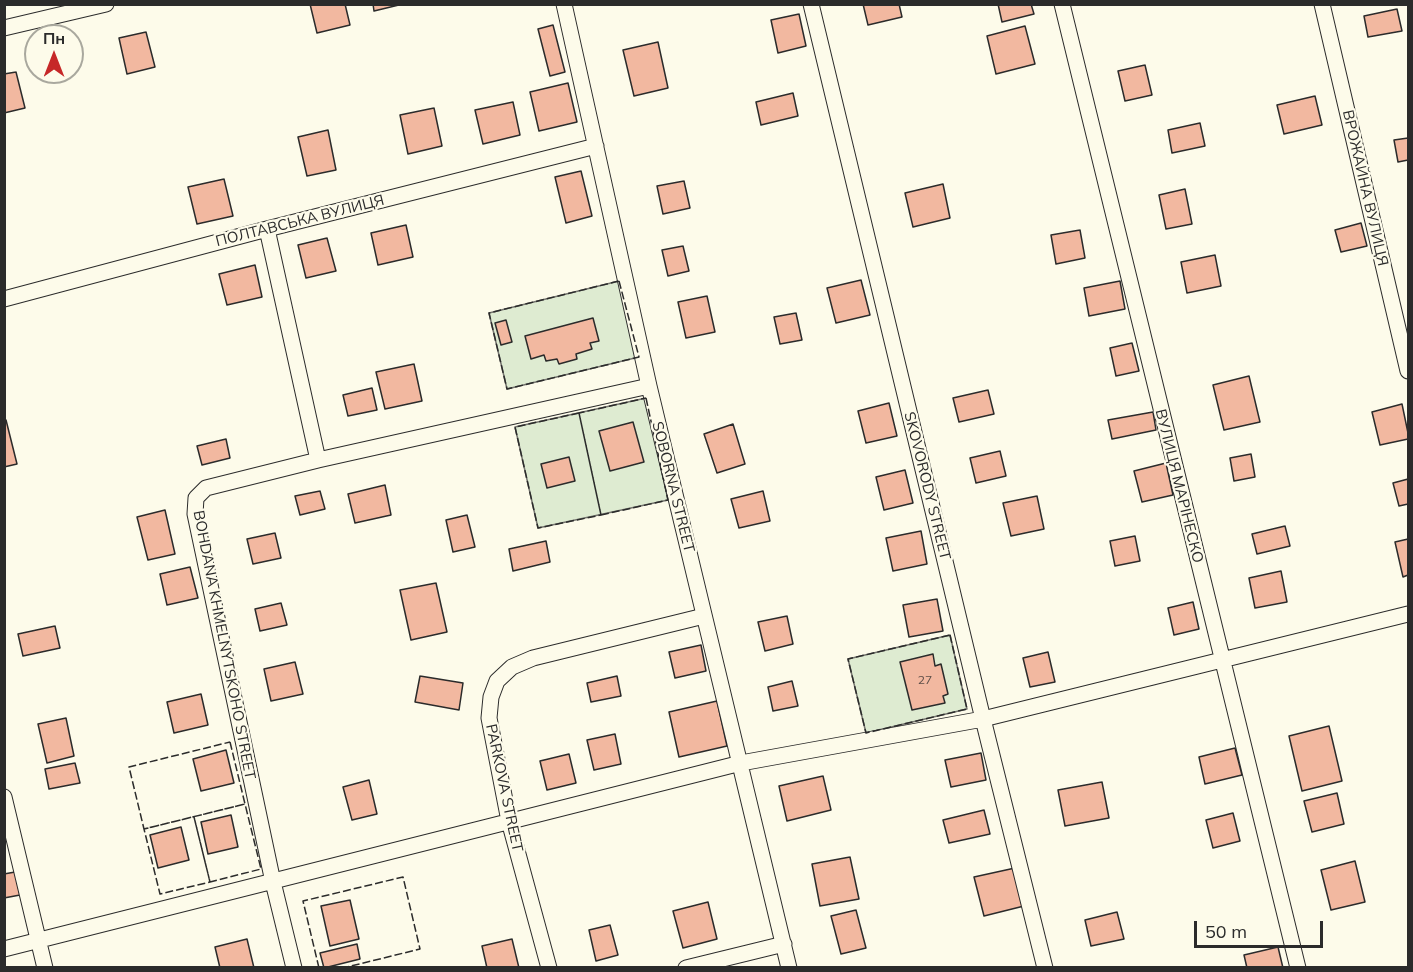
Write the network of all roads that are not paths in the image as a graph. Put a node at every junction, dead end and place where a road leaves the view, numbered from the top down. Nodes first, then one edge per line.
1 (106, 4) edge
2 (564, 4) edge
3 (811, 4) edge
4 (1062, 4) edge
5 (1322, 4) edge
6 (4, 28) edge
7 (596, 147) junction
8 (267, 229) junction
9 (4, 298) edge
10 (1408, 371) edge
11 (649, 386) junction
12 (318, 460) junction
13 (1408, 614) edge
14 (704, 616) junction
15 (1222, 661) junction
16 (983, 719) junction
17 (741, 763) junction
18 (4, 798) edge
19 (509, 821) junction
20 (273, 882) junction
21 (38, 940) junction
22 (784, 944) junction
23 (4, 949) edge
24 (45, 968) edge
25 (294, 968) edge
26 (549, 968) edge
27 (686, 968) edge
28 (789, 968) edge
29 (1045, 968) edge
30 (1298, 968) edge

1 - 6 street
2 - 7 street, SOBORNA STREET
3 - 16 street, SKOVORODY STREET
4 - 15 street, ВУЛИЦЯ МАРІНЕСКО
5 - 10 street, ВРОЖАЙНА ВУЛИЦЯ
7 - 8 street, ПОЛТАВСЬКА ВУЛИЦЯ
7 - 11 street, SOBORNA STREET
8 - 9 street, ПОЛТАВСЬКА ВУЛИЦЯ
8 - 12 street
11 - 12 street, BOHDANA KHMELNYTSKOHO STREET
11 - 14 street, SOBORNA STREET
12 - 20 street, BOHDANA KHMELNYTSKOHO STREET
13 - 15 street
14 - 17 street, SOBORNA STREET
14 - 19 street, PARKOVA STREET
15 - 16 street
15 - 30 street, ВУЛИЦЯ МАРІНЕСКО
16 - 17 street
16 - 29 street, SKOVORODY STREET
17 - 19 street
17 - 22 street, SOBORNA STREET
18 - 21 street
19 - 20 street
19 - 26 street, PARKOVA STREET
20 - 21 street
20 - 25 street, BOHDANA KHMELNYTSKOHO STREET
21 - 23 street
21 - 24 street
22 - 27 street
22 - 28 street, SOBORNA STREET

